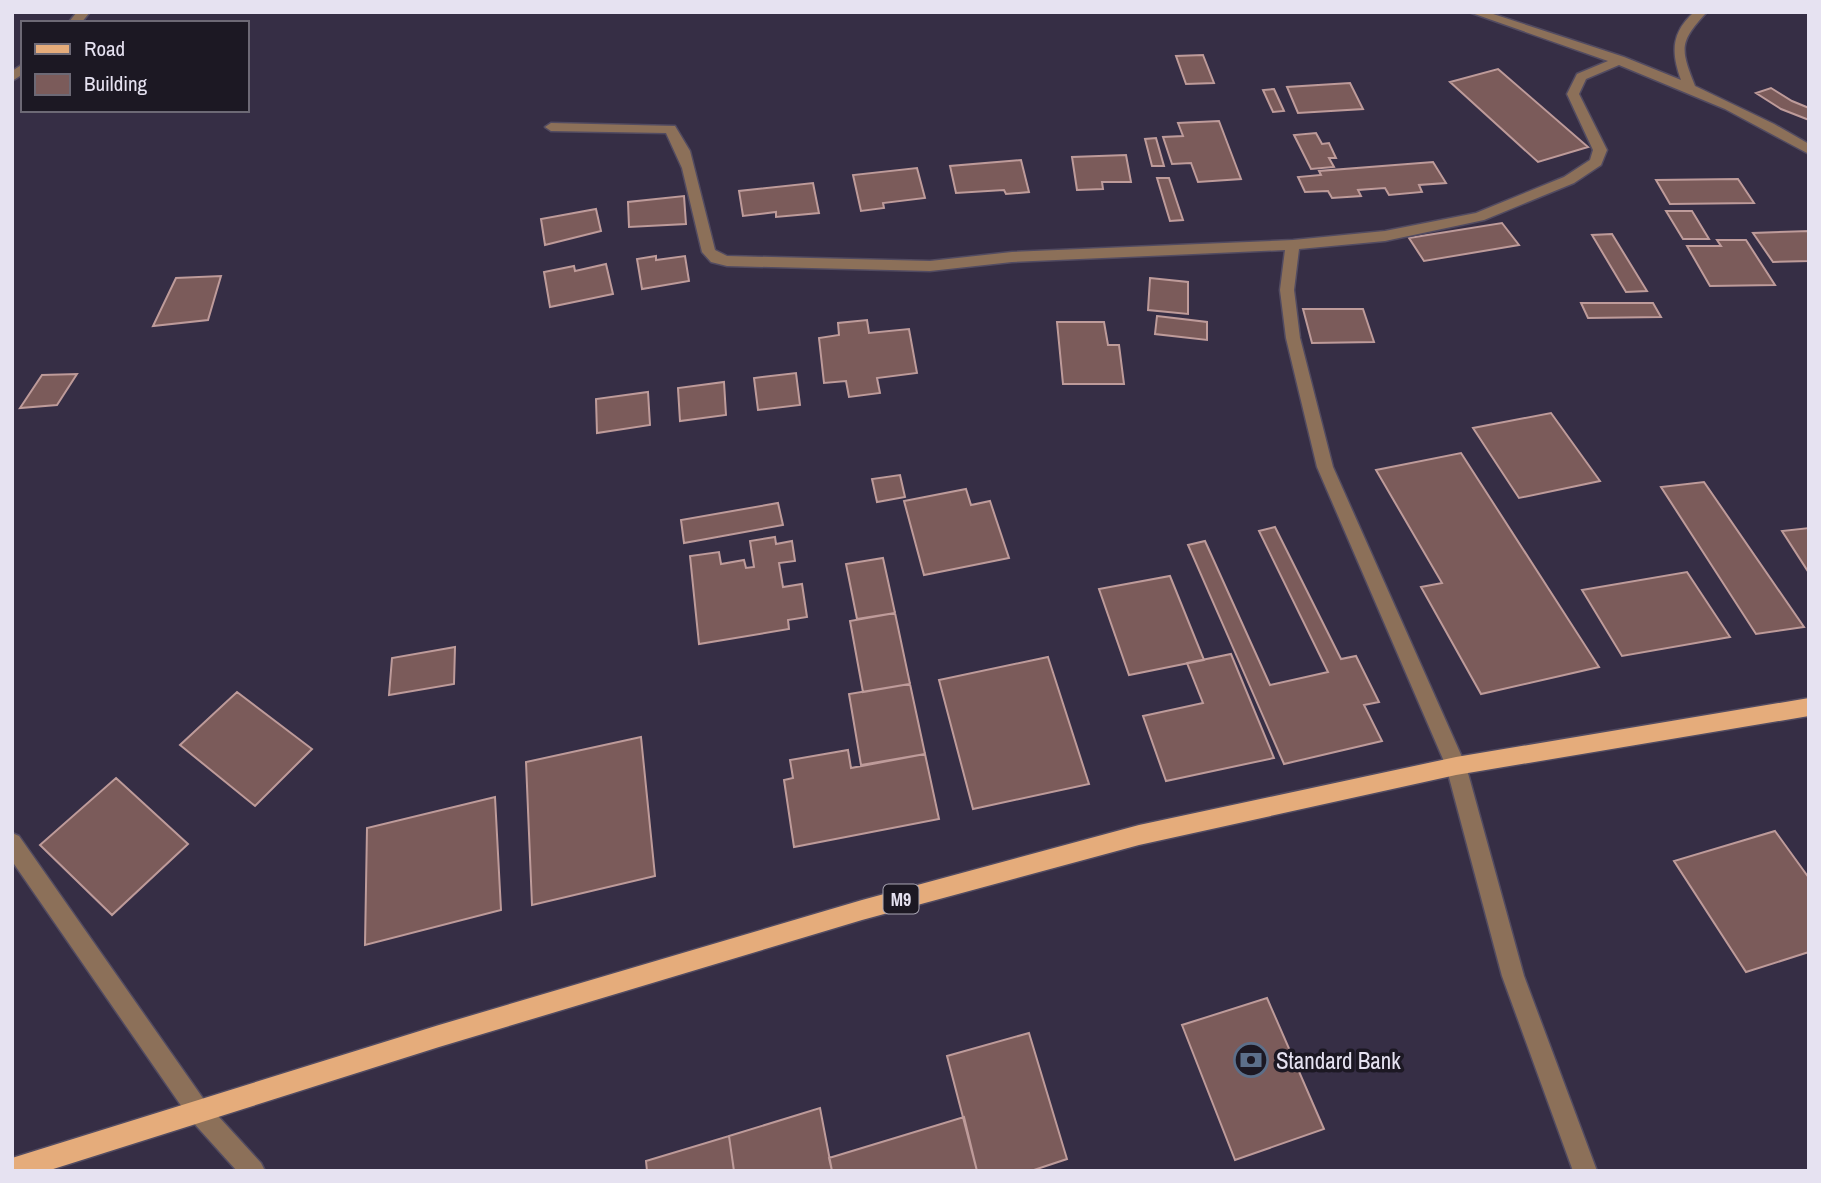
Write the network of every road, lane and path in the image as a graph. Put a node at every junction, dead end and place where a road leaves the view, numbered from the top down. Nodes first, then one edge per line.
1 (1475, 12) edge
2 (1701, 12) edge
3 (1620, 60) junction
4 (1690, 89) junction
5 (551, 127) dead end
6 (1809, 150) edge
7 (1293, 245) junction
8 (1809, 707) edge
9 (1456, 766) junction
10 (12, 843) edge
11 (199, 1112) junction
12 (12, 1170) edge
13 (253, 1171) edge
14 (1585, 1171) edge

1 - 3 street
2 - 4 street
3 - 4 street
3 - 7 street
4 - 6 street
5 - 7 street
7 - 9 street
8 - 9 main road, M9
9 - 11 main road, M9
9 - 14 street
10 - 11 street
11 - 12 main road, M9
11 - 13 street

